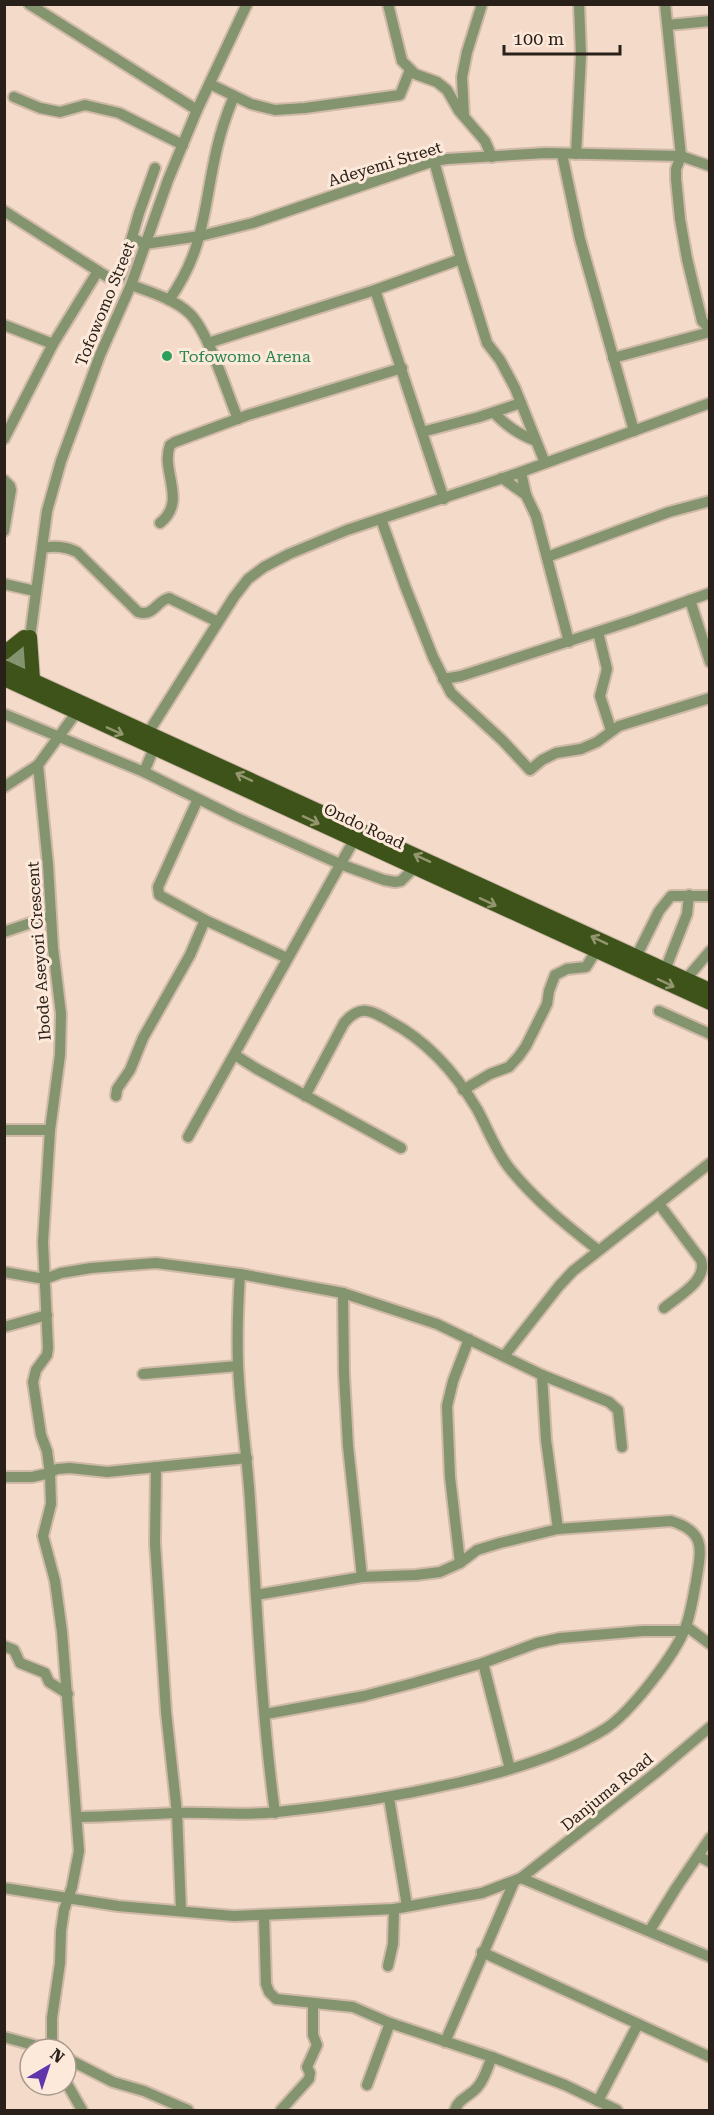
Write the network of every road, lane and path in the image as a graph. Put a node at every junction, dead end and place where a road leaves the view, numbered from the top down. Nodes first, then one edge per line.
1 (29, 4) edge
2 (247, 4) edge
3 (387, 4) edge
4 (482, 4) edge
5 (579, 4) edge
6 (665, 4) edge
7 (710, 21) edge
8 (668, 25) junction
9 (410, 70) junction
10 (210, 84) junction
11 (234, 96) junction
12 (14, 97) dead end
13 (197, 110) junction
14 (464, 117) junction
15 (183, 146) junction
16 (562, 154) junction
17 (576, 154) junction
18 (681, 156) junction
19 (492, 157) junction
20 (434, 161) junction
21 (710, 166) edge
22 (155, 168) dead end
23 (4, 211) edge
24 (200, 236) junction
25 (132, 238) junction
26 (145, 244) junction
27 (460, 258) junction
28 (98, 271) junction
29 (131, 285) junction
30 (375, 290) junction
31 (169, 300) junction
32 (4, 325) edge
33 (710, 331) edge
34 (208, 343) junction
35 (53, 344) junction
36 (613, 358) junction
37 (402, 368) junction
38 (521, 403) junction
39 (710, 403) edge
40 (494, 412) junction
41 (238, 419) junction
42 (634, 431) junction
43 (6, 432) edge
44 (422, 432) junction
45 (536, 441) junction
46 (544, 463) junction
47 (521, 472) junction
48 (502, 478) junction
49 (4, 480) edge
50 (526, 495) junction
51 (444, 499) junction
52 (710, 501) edge
53 (381, 519) junction
54 (160, 523) dead end
55 (4, 531) edge
56 (42, 548) junction
57 (547, 557) junction
58 (4, 572) edge
59 (5, 584) edge
60 (35, 591) junction
61 (710, 593) edge
62 (690, 600) junction
63 (218, 622) junction
64 (598, 632) junction
65 (28, 634) junction
66 (569, 642) junction
67 (4, 653) edge
68 (710, 662) edge
69 (9, 675) edge
70 (443, 679) junction
71 (33, 680) junction
72 (710, 698) edge
73 (76, 713) junction
74 (4, 714) edge
75 (610, 730) junction
76 (148, 733) junction
77 (59, 736) junction
78 (154, 748) junction
79 (38, 765) junction
80 (144, 772) junction
81 (4, 787) edge
82 (198, 799) junction
83 (354, 840) junction
84 (340, 864) junction
85 (414, 868) junction
86 (689, 895) junction
87 (710, 896) edge
88 (512, 906) junction
89 (51, 916) junction
90 (205, 920) junction
91 (4, 932) edge
92 (596, 951) junction
93 (710, 951) edge
94 (636, 957) junction
95 (287, 958) junction
96 (665, 970) junction
97 (686, 979) junction
98 (710, 990) edge
99 (710, 1003) edge
100 (658, 1011) dead end
101 (710, 1034) edge
102 (235, 1055) junction
103 (463, 1090) junction
104 (116, 1096) dead end
105 (305, 1096) junction
106 (4, 1130) edge
107 (50, 1130) junction
108 (188, 1137) dead end
109 (401, 1148) dead end
110 (710, 1163) edge
111 (659, 1204) junction
112 (598, 1250) junction
113 (4, 1272) edge
114 (240, 1274) junction
115 (45, 1279) junction
116 (343, 1293) junction
117 (360, 1298) junction
118 (664, 1308) dead end
119 (47, 1315) junction
120 (344, 1316) junction
121 (4, 1327) edge
122 (469, 1339) junction
123 (504, 1356) junction
124 (238, 1366) junction
125 (142, 1374) dead end
126 (542, 1375) junction
127 (622, 1447) dead end
128 (247, 1458) junction
129 (156, 1467) junction
130 (50, 1473) junction
131 (4, 1477) edge
132 (558, 1529) junction
133 (460, 1563) junction
134 (362, 1578) junction
135 (256, 1595) junction
136 (685, 1628) junction
137 (710, 1644) edge
138 (4, 1646) edge
139 (483, 1663) junction
140 (68, 1694) junction
141 (266, 1714) junction
142 (710, 1727) edge
143 (510, 1769) junction
144 (389, 1798) junction
145 (177, 1813) junction
146 (275, 1813) junction
147 (77, 1817) junction
148 (710, 1838) edge
149 (698, 1856) junction
150 (710, 1862) edge
151 (518, 1880) junction
152 (4, 1888) edge
153 (69, 1899) junction
154 (408, 1906) junction
155 (394, 1909) junction
156 (181, 1910) junction
157 (264, 1916) junction
158 (650, 1930) junction
159 (482, 1952) junction
160 (710, 1957) edge
161 (388, 1966) dead end
162 (313, 2003) junction
163 (390, 2023) junction
164 (638, 2024) junction
165 (51, 2037) edge
166 (445, 2042) junction
167 (492, 2057) junction
168 (710, 2057) edge
169 (78, 2064) edge
170 (367, 2085) dead end
171 (602, 2106) edge
172 (188, 2110) edge
173 (281, 2110) edge
174 (455, 2110) edge
175 (617, 2110) edge

1 - 13 street
2 - 10 street, Tofowomo Street
3 - 9 street
4 - 14 street
5 - 17 street
6 - 8 street
7 - 8 street
8 - 18 street
9 - 11 street
9 - 14 street
10 - 11 street
10 - 13 street, Tofowomo Street
11 - 24 street
12 - 15 street
13 - 15 street, Tofowomo Street
14 - 19 street
15 - 26 street, Tofowomo Street
16 - 17 street, Adeyemi Street
16 - 19 street, Adeyemi Street
16 - 36 street
17 - 18 street, Adeyemi Street
18 - 21 street, Adeyemi Street
18 - 33 street
19 - 20 street, Adeyemi Street
20 - 24 street, Adeyemi Street
20 - 27 street
22 - 25 street
23 - 28 street
24 - 26 street, Adeyemi Street
24 - 31 street
25 - 26 street
25 - 28 street
26 - 29 street, Tofowomo Street
27 - 30 street
27 - 38 street
28 - 35 street
29 - 31 street
29 - 56 street, Tofowomo Street
30 - 34 street
30 - 37 street
31 - 34 street
32 - 35 street
33 - 36 street
34 - 41 street
35 - 43 street
36 - 42 street
37 - 41 street
37 - 44 street
38 - 40 street
38 - 45 street
39 - 42 street
40 - 44 street
40 - 45 street
41 - 54 street
42 - 46 street
44 - 51 street
45 - 46 street
46 - 47 street
47 - 48 street
47 - 50 street
48 - 50 street
48 - 51 street
49 - 55 street
50 - 57 street
51 - 53 street
52 - 57 street
53 - 63 street
53 - 70 street
56 - 60 street, Tofowomo Street
56 - 63 street
57 - 66 street
58 - 59 street
59 - 60 street
60 - 65 street, Tofowomo Street
61 - 62 street
62 - 64 street
62 - 68 street
63 - 76 street
64 - 66 street
64 - 75 street
65 - 67 main road
65 - 69 street, Tofowomo Street
65 - 71 main road
66 - 70 street
69 - 71 main road, Ondo Road
69 - 73 main road, Ondo Road
70 - 75 street
71 - 76 main road, Ondo Road
72 - 75 street
73 - 77 street
73 -> 78 main road, Ondo Road
74 - 77 street
88 -> 76 main road, Ondo Road
77 - 79 street
77 - 80 street
78 - 80 street
78 -> 83 main road, Ondo Road
79 - 81 street
79 - 89 street, Ibode Aseyori Crescent
80 - 82 street
82 - 84 street
82 - 90 street
83 - 84 street
83 - 85 main road, Ondo Road
84 - 85 street
84 - 95 street
85 -> 88 main road, Ondo Road
86 - 87 street
86 - 94 street
86 - 96 street
88 - 92 main road, Ondo Road
94 -> 88 main road, Ondo Road
89 - 91 street
89 - 107 street, Ibode Aseyori Crescent
90 - 95 street
90 - 104 street
92 -> 99 main road, Ondo Road
92 - 103 street
93 - 97 street
94 - 96 main road, Ondo Road
95 - 102 street
96 - 97 main road, Ondo Road
97 - 98 main road, Ondo Road
100 - 101 street
102 - 105 street
102 - 108 street
103 - 105 street
103 - 112 street
105 - 109 street
106 - 107 street
107 - 115 street, Ibode Aseyori Crescent
110 - 111 street
111 - 112 street
111 - 118 street
112 - 123 street
113 - 115 street
114 - 115 street
114 - 116 street
114 - 124 street
115 - 119 street, Ibode Aseyori Crescent
116 - 117 street
116 - 120 street
117 - 120 street
117 - 122 street
119 - 121 street
119 - 130 street, Ibode Aseyori Crescent
120 - 134 street
122 - 123 street
122 - 133 street
123 - 126 street
124 - 125 street
124 - 128 street
126 - 127 street
126 - 132 street
128 - 129 street
128 - 135 street
129 - 130 street
129 - 145 street
130 - 131 street
130 - 140 street, Ibode Aseyori Crescent
132 - 133 street
132 - 136 street
133 - 134 street
134 - 135 street
135 - 141 street
136 - 137 street
136 - 139 street
136 - 143 street
138 - 140 street
139 - 141 street
139 - 143 street
140 - 147 street, Ibode Aseyori Crescent
141 - 146 street
142 - 151 street, Danjuma Road
143 - 144 street
144 - 146 street
144 - 154 street
145 - 146 street
145 - 147 street
145 - 156 street
147 - 153 street, Ibode Aseyori Crescent
148 - 149 street
149 - 150 street
149 - 158 street
151 - 154 street
151 - 158 street
151 - 159 street
152 - 153 street
153 - 156 street
153 - 165 street, Ibode Aseyori Crescent
154 - 155 street
155 - 157 street
155 - 161 street
156 - 157 street
157 - 162 street
158 - 160 street
159 - 164 street
159 - 166 street
162 - 163 street
162 - 173 street
163 - 166 street
163 - 170 street
164 - 168 street
164 - 171 street
166 - 167 street
167 - 171 street
167 - 174 street
169 - 172 street
171 - 175 street

